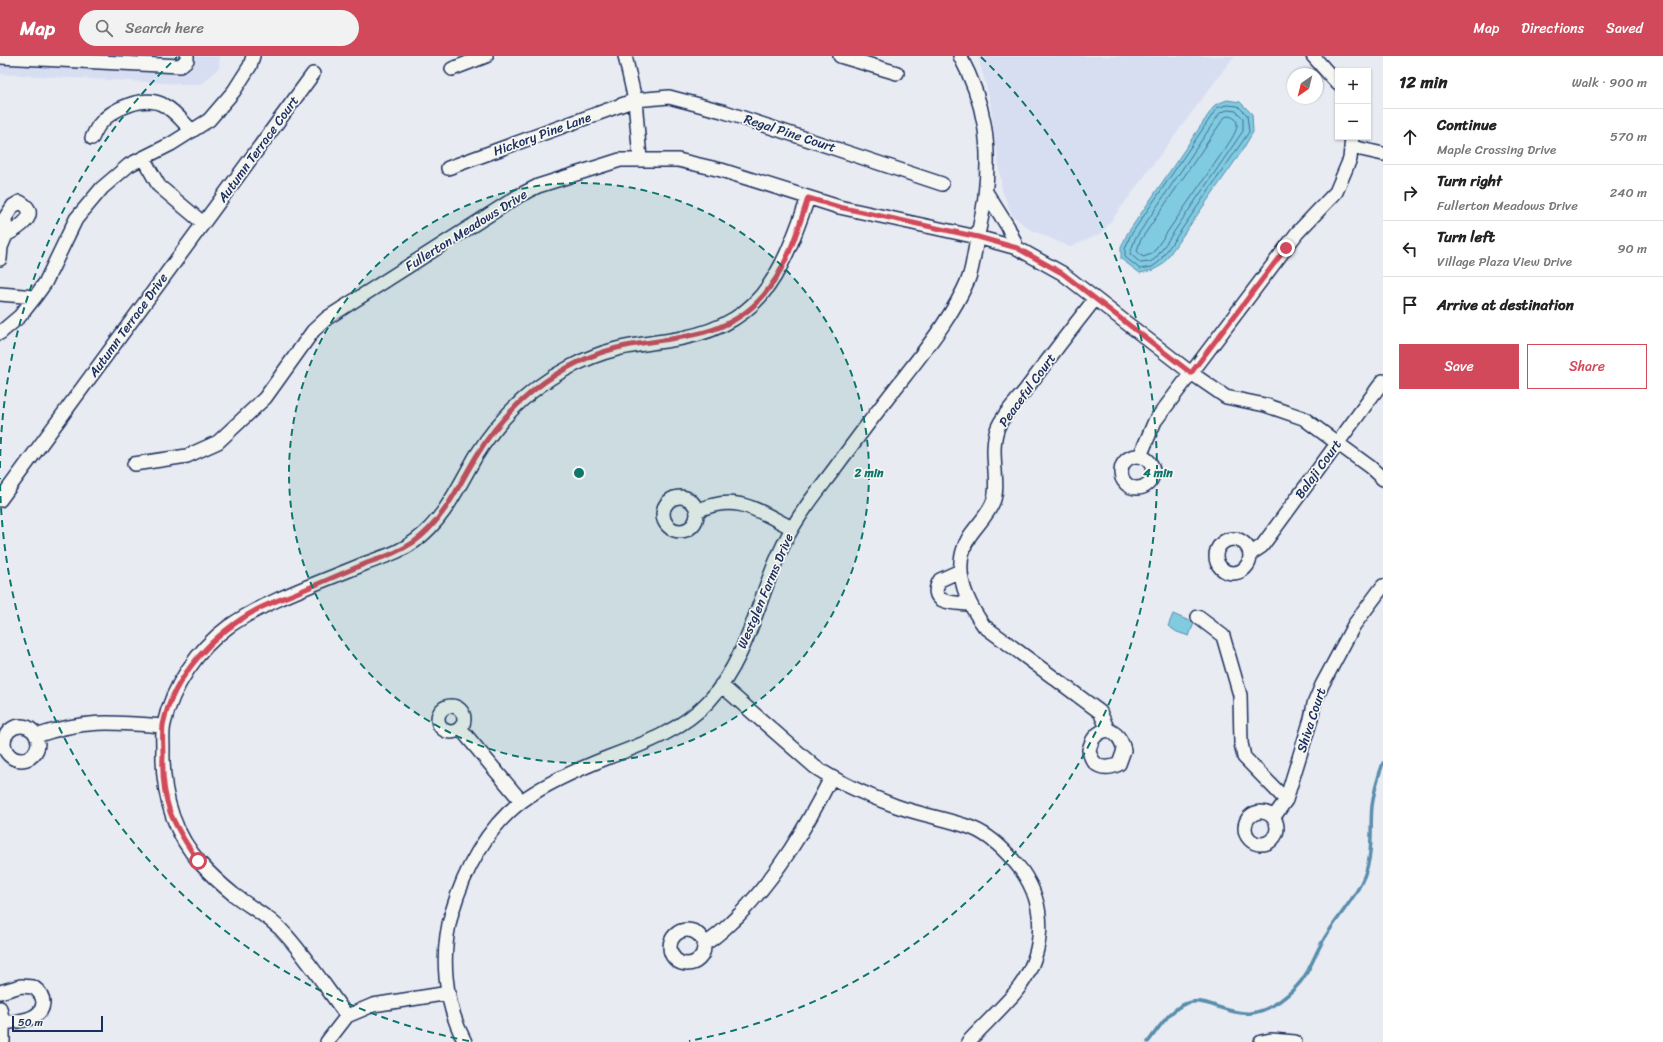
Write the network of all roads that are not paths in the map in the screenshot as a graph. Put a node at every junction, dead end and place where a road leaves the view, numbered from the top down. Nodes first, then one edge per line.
1 (187, 56) edge
2 (254, 56) edge
3 (486, 56) edge
4 (625, 56) edge
5 (840, 56) edge
6 (960, 56) edge
7 (1312, 56) edge
8 (0, 57) edge
9 (452, 69) dead end
10 (897, 73) dead end
11 (313, 74) dead end
12 (1335, 81) edge
13 (635, 100) junction
14 (192, 131) junction
15 (92, 138) dead end
16 (1352, 142) edge
17 (1383, 154) edge
18 (143, 158) junction
19 (640, 159) junction
20 (448, 168) dead end
21 (942, 184) dead end
22 (986, 192) junction
23 (808, 198) junction
24 (203, 223) junction
25 (6, 235) dead end
26 (978, 237) junction
27 (1017, 248) junction
28 (0, 259) edge
29 (0, 294) edge
30 (35, 297) junction
31 (1095, 299) junction
32 (0, 333) edge
33 (1191, 373) junction
34 (1383, 381) edge
35 (1337, 442) junction
36 (1140, 456) dead end
37 (134, 464) dead end
38 (1383, 479) edge
39 (0, 500) edge
40 (697, 511) dead end
41 (792, 528) junction
42 (1250, 554) dead end
43 (960, 571) junction
44 (1383, 586) edge
45 (969, 604) junction
46 (1198, 617) dead end
47 (721, 685) junction
48 (163, 726) junction
49 (460, 728) dead end
50 (1108, 730) dead end
51 (36, 736) dead end
52 (831, 778) junction
53 (1286, 800) junction
54 (521, 801) junction
55 (1273, 818) dead end
56 (704, 944) dead end
57 (0, 992) edge
58 (449, 993) junction
59 (0, 1008) edge
60 (347, 1016) junction
61 (3, 1024) junction
62 (3, 1042) edge
63 (327, 1042) edge
64 (465, 1042) edge
65 (968, 1042) edge
66 (1261, 1042) edge
67 (1295, 1042) edge

1 - 8 street
2 - 14 street
3 - 9 street
4 - 13 street
5 - 10 street
6 - 22 street, Westglen Farms Drive
7 - 12 street
11 - 24 street, Autumn Terrace Court
13 - 19 street
13 - 20 street, Hickory Pine Lane
13 - 21 street, Regal Pine Court
14 - 15 street
14 - 18 street
16 - 17 street
16 - 33 street
18 - 24 street
18 - 30 street
19 - 23 street, Fullerton Meadows Drive
19 - 37 street, Fullerton Meadows Drive
22 - 26 street, Westglen Farms Drive
22 - 27 street
23 - 26 street, Fullerton Meadows Drive
23 - 48 street
24 - 39 street, Autumn Terrace Drive
25 - 28 street
26 - 27 street, Fullerton Meadows Drive
26 - 41 street, Westglen Farms Drive
27 - 31 street, Fullerton Meadows Drive
29 - 30 street
30 - 32 street
31 - 33 street, Fullerton Meadows Drive
31 - 43 street, Peaceful Court
33 - 35 street, Fullerton Meadows Drive
33 - 36 street
34 - 35 street, Balaji Court
35 - 38 street, Fullerton Meadows Drive
35 - 42 street, Balaji Court
40 - 41 street
41 - 47 street, Westglen Farms Drive
43 - 45 street, Peaceful Court
43 - 45 street
44 - 53 street, Shiva Court
45 - 50 street, Peaceful Court
46 - 53 street
47 - 52 street
47 - 54 street, Westglen Farms Drive
48 - 51 street
48 - 60 street
49 - 54 street
52 - 56 street
52 - 65 street
53 - 55 street, Shiva Court
54 - 58 street, Westglen Farms Drive
57 - 61 street
58 - 60 street
58 - 64 street, Westglen Farms Drive
59 - 61 street
60 - 63 street
61 - 62 street
66 - 67 street

